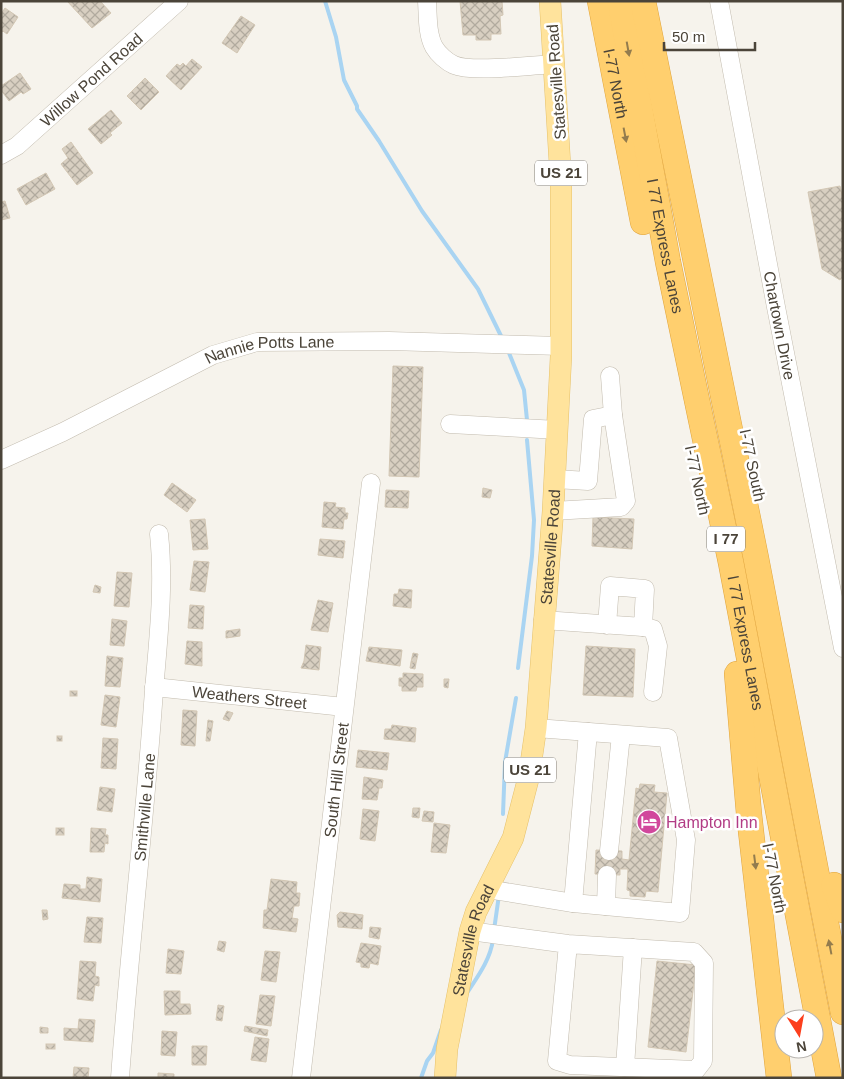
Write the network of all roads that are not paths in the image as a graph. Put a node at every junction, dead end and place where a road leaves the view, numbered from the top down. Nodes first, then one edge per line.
1 (179, 1) edge
2 (427, 1) edge
3 (550, 1) edge
4 (600, 1) edge
5 (620, 1) edge
6 (644, 1) edge
7 (659, 1) edge
8 (719, 1) edge
9 (555, 64) junction
10 (1, 155) edge
11 (561, 346) junction
12 (610, 376) dead end
13 (613, 414) junction
14 (450, 424) dead end
15 (558, 430) junction
16 (1, 460) edge
17 (555, 479) junction
18 (371, 483) dead end
19 (552, 511) junction
20 (159, 534) dead end
21 (837, 588) edge
22 (543, 620) junction
23 (607, 625) junction
24 (643, 627) junction
25 (843, 648) edge
26 (737, 674) junction
27 (154, 687) junction
28 (653, 692) dead end
29 (344, 707) junction
30 (536, 728) junction
31 (588, 732) junction
32 (621, 735) junction
33 (610, 851) dead end
34 (607, 874) dead end
35 (834, 885) junction
36 (487, 889) junction
37 (573, 903) junction
38 (606, 906) junction
39 (843, 910) edge
40 (843, 928) edge
41 (470, 931) junction
42 (568, 944) junction
43 (633, 948) junction
44 (800, 1009) edge
45 (843, 1012) edge
46 (810, 1059) edge
47 (625, 1067) junction
48 (120, 1078) edge
49 (301, 1078) edge
50 (445, 1078) edge
51 (779, 1078) edge
52 (814, 1078) edge
53 (829, 1078) edge

1 - 10 street, Willow Pond Road
2 - 9 street
3 - 9 main road, Statesville Road / US 21
4 -> 26 highway, I-77 North / I 77
5 -> 53 highway, I 77 Express Lanes / I 77
45 -> 6 highway, I 77 Express Lanes / I 77
7 - 35 highway, I-77 South / I 77
8 - 21 street, Chartown Drive
9 - 11 main road, Statesville Road / US 21
11 - 15 main road, Statesville Road / US 21
11 - 16 street, Nannie Potts Lane
12 - 13 street
13 - 17 street
13 - 19 street
14 - 15 street
15 - 17 main road, Statesville Road / US 21
17 - 19 main road, Statesville Road / US 21
18 - 29 street, South Hill Street
19 - 22 main road, Statesville Road / US 21
20 - 27 street, Smithville Lane
21 - 25 street, Chartown Drive
22 - 23 street
22 - 30 main road, Statesville Road / US 21
23 - 24 street
23 - 24 street
24 - 28 street
26 - 44 highway, I-77 North / I 77
26 -> 51 highway
27 - 29 street, Weathers Street
27 - 48 street, Smithville Lane
29 - 49 street, South Hill Street
30 - 31 street
30 - 36 main road, Statesville Road / US 21
31 - 32 street
31 - 37 street
32 - 33 street
32 - 38 street
34 - 38 street
35 - 39 highway
35 - 40 highway, I-77 South / I 77
36 - 37 street
36 - 41 main road, Statesville Road / US 21
37 - 38 street
41 - 42 street
41 - 50 main road, Statesville Road / US 21
42 - 43 street
42 - 47 street
43 - 47 street
43 - 47 street
46 - 52 highway

